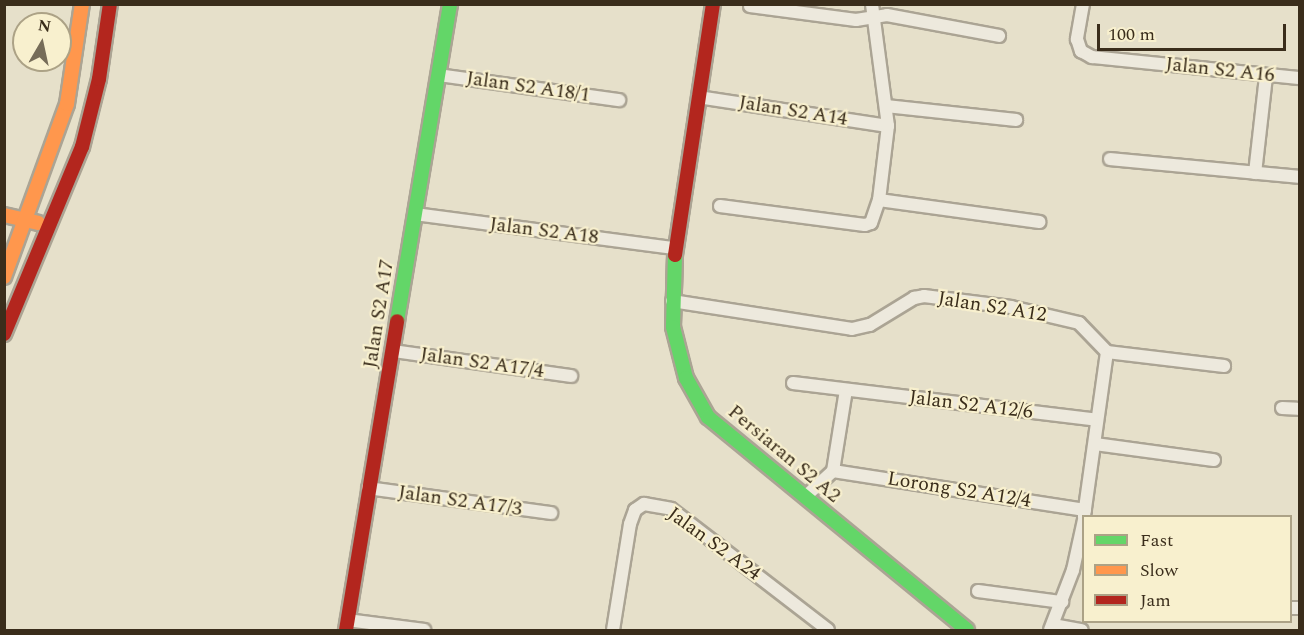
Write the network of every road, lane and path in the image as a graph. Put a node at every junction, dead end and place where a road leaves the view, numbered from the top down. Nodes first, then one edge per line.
1 (82, 4) edge
2 (110, 4) edge
3 (450, 4) edge
4 (712, 4) edge
5 (872, 4) edge
6 (1083, 4) edge
7 (750, 6) dead end
8 (872, 18) junction
9 (999, 36) dead end
10 (438, 75) junction
11 (1266, 76) junction
12 (1299, 78) edge
13 (698, 97) junction
14 (619, 100) dead end
15 (886, 106) junction
16 (1016, 120) dead end
17 (888, 126) junction
18 (1110, 159) dead end
19 (1255, 173) junction
20 (1299, 177) edge
21 (879, 200) junction
22 (720, 206) dead end
23 (4, 214) edge
24 (415, 214) junction
25 (28, 220) junction
26 (1039, 222) dead end
27 (48, 226) junction
28 (674, 248) junction
29 (4, 277) edge
30 (672, 301) junction
31 (4, 334) edge
32 (393, 351) junction
33 (1107, 352) junction
34 (1224, 366) dead end
35 (571, 376) dead end
36 (793, 383) dead end
37 (846, 390) junction
38 (1282, 408) dead end
39 (1299, 409) edge
40 (1097, 420) junction
41 (1095, 444) junction
42 (1214, 460) dead end
43 (833, 471) junction
44 (369, 488) junction
45 (805, 497) junction
46 (550, 513) dead end
47 (1084, 515) edge
48 (1082, 543) edge
49 (978, 591) dead end
50 (1062, 602) junction
51 (346, 625) edge
52 (1052, 628) edge
53 (424, 630) edge
54 (613, 630) edge
55 (828, 630) edge
56 (967, 630) edge
57 (1082, 630) edge

1 - 25 street
2 - 27 street
3 - 10 street, Jalan S2 A17
4 - 13 street, Persiaran S2 A2
5 - 8 street
6 - 11 street, Jalan S2 A16
7 - 8 street
8 - 9 street
8 - 15 street
10 - 14 street, Jalan S2 A18/1
10 - 24 street, Jalan S2 A17
11 - 12 street, Jalan S2 A16
11 - 19 street
13 - 17 street, Jalan S2 A14
13 - 28 street, Persiaran S2 A2
15 - 16 street
15 - 17 street
17 - 21 street
18 - 19 street
19 - 20 street
21 - 22 street
21 - 26 street
23 - 25 street
24 - 28 street, Jalan S2 A18
24 - 32 street, Jalan S2 A17
25 - 27 street
25 - 29 street
27 - 31 street
28 - 30 street, Persiaran S2 A2
30 - 33 street, Jalan S2 A12
30 - 45 street, Persiaran S2 A2
32 - 35 street, Jalan S2 A17/4
32 - 44 street, Jalan S2 A17
33 - 34 street
33 - 40 street
36 - 37 street, Jalan S2 A12/6
37 - 40 street, Jalan S2 A12/6
37 - 43 street
38 - 39 street
40 - 41 street
41 - 42 street
41 - 47 street
43 - 45 street
43 - 47 street, Lorong S2 A12/4
44 - 46 street, Jalan S2 A17/3
44 - 51 street, Jalan S2 A17
45 - 56 street, Persiaran S2 A2
48 - 50 street
49 - 50 street
50 - 52 street
51 - 53 street
52 - 57 street
54 - 55 street, Jalan S2 A24

